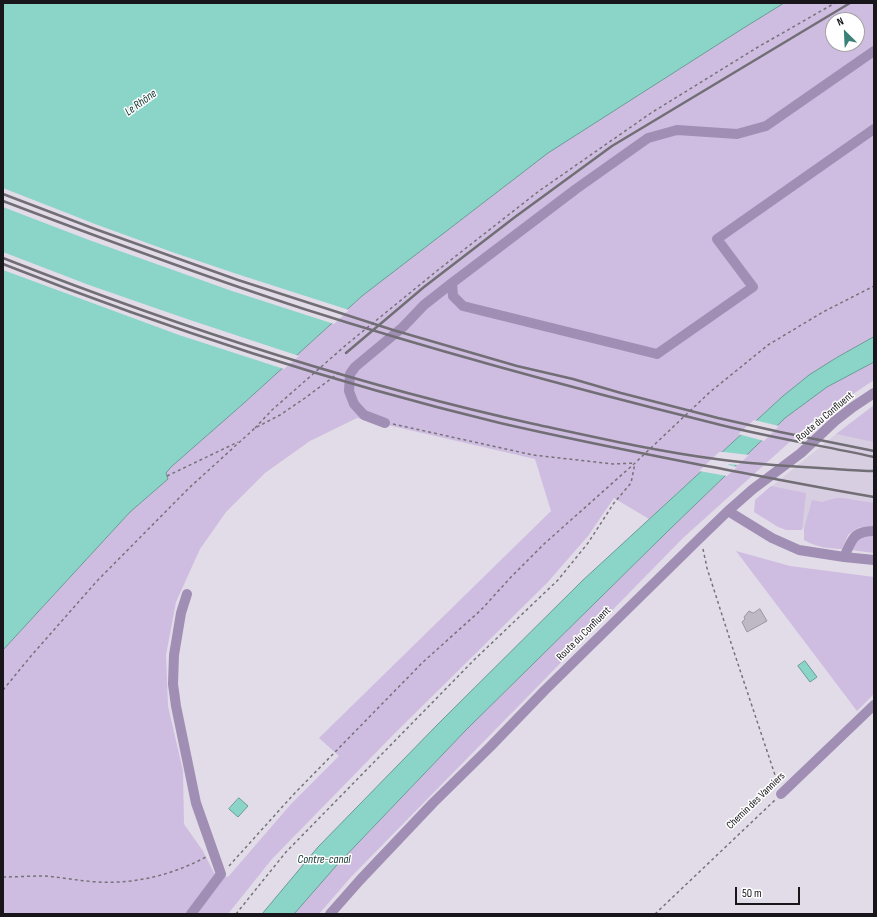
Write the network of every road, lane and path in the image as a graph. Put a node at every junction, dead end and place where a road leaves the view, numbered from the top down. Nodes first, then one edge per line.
1 (835, 3) edge
2 (874, 51) edge
3 (874, 129) edge
4 (452, 283) junction
5 (874, 286) edge
6 (355, 367) junction
7 (874, 393) edge
8 (385, 423) joint
9 (255, 428) junction
10 (240, 442) junction
11 (635, 464) junction
12 (167, 476) dead end
13 (728, 511) junction
14 (874, 531) edge
15 (700, 538) junction
16 (844, 557) junction
17 (874, 560) edge
18 (187, 594) dead end
19 (3, 690) edge
20 (874, 705) edge
21 (781, 794) junction
22 (214, 852) junction
23 (221, 874) junction
24 (3, 877) edge
25 (191, 914) edge
26 (236, 914) edge
27 (330, 914) edge
28 (655, 914) edge

1 - 9 path
2 - 4 street
3 - 4 street
4 - 6 street
5 - 11 path
6 - 8 street
6 - 9 path
7 - 13 street, Route du Confluent
8 - 11 path
9 - 10 path
10 - 12 path
10 - 19 path
11 - 23 path
11 - 26 path
13 - 15 street, Route du Confluent
13 - 16 street
14 - 16 street
15 - 21 path
15 - 27 street, Route du Confluent
16 - 17 street
18 - 22 street
20 - 21 street, Chemin des Vanniers
21 - 28 path, Chemin des Vanniers
22 - 23 street
22 - 24 path
23 - 25 street

